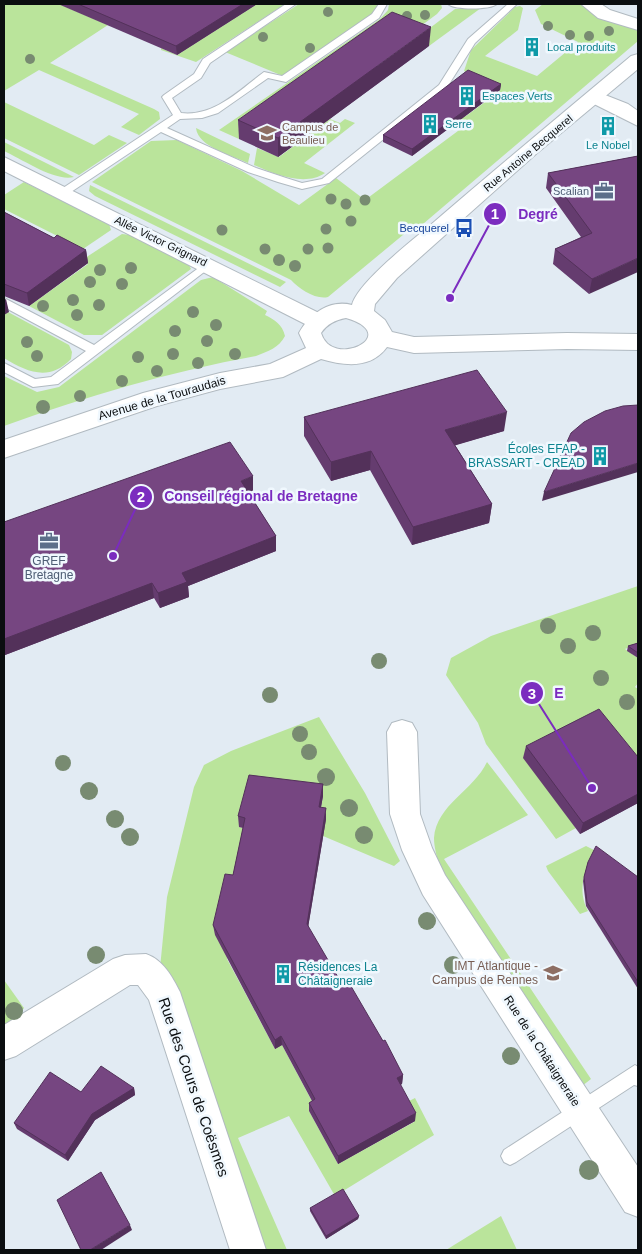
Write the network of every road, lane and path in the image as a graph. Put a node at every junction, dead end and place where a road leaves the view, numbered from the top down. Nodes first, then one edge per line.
1 (292, 4) edge
2 (383, 4) edge
3 (452, 4) edge
4 (493, 4) edge
5 (513, 4) edge
6 (590, 4) edge
7 (638, 25) edge
8 (638, 60) edge
9 (595, 97) junction
10 (178, 116) junction
11 (638, 120) edge
12 (160, 128) junction
13 (4, 163) edge
14 (64, 192) junction
15 (208, 264) junction
16 (4, 302) edge
17 (362, 313) junction
18 (317, 321) junction
19 (382, 338) junction
20 (638, 342) edge
21 (94, 350) junction
22 (321, 350) junction
23 (4, 367) edge
24 (4, 449) edge
25 (402, 732) dead end
26 (4, 1044) edge
27 (638, 1078) edge
28 (580, 1110) junction
29 (510, 1156) dead end
30 (638, 1199) edge
31 (248, 1250) edge

1 - 10 lane
2 - 10 lane
3 - 4 lane
5 - 12 lane
6 - 7 street
8 - 9 street, Rue Antoine Becquerel
9 - 11 street
9 - 17 street, Rue Antoine Becquerel
10 - 12 lane
12 - 14 lane
13 - 14 street, Allée Victor Grignard
14 - 15 street, Allée Victor Grignard
15 - 18 street, Allée Victor Grignard
15 - 21 lane
16 - 21 lane
17 - 18 street
17 - 19 street
18 - 22 street
19 - 20 street
19 - 22 street
21 - 23 lane
22 - 24 street, Avenue de la Touraudais
25 - 28 street, Rue de la Châtaigneraie
26 - 31 street, Rue des Cours de Coësmes
27 - 28 lane
28 - 29 lane
28 - 30 street, Rue de la Châtaigneraie

